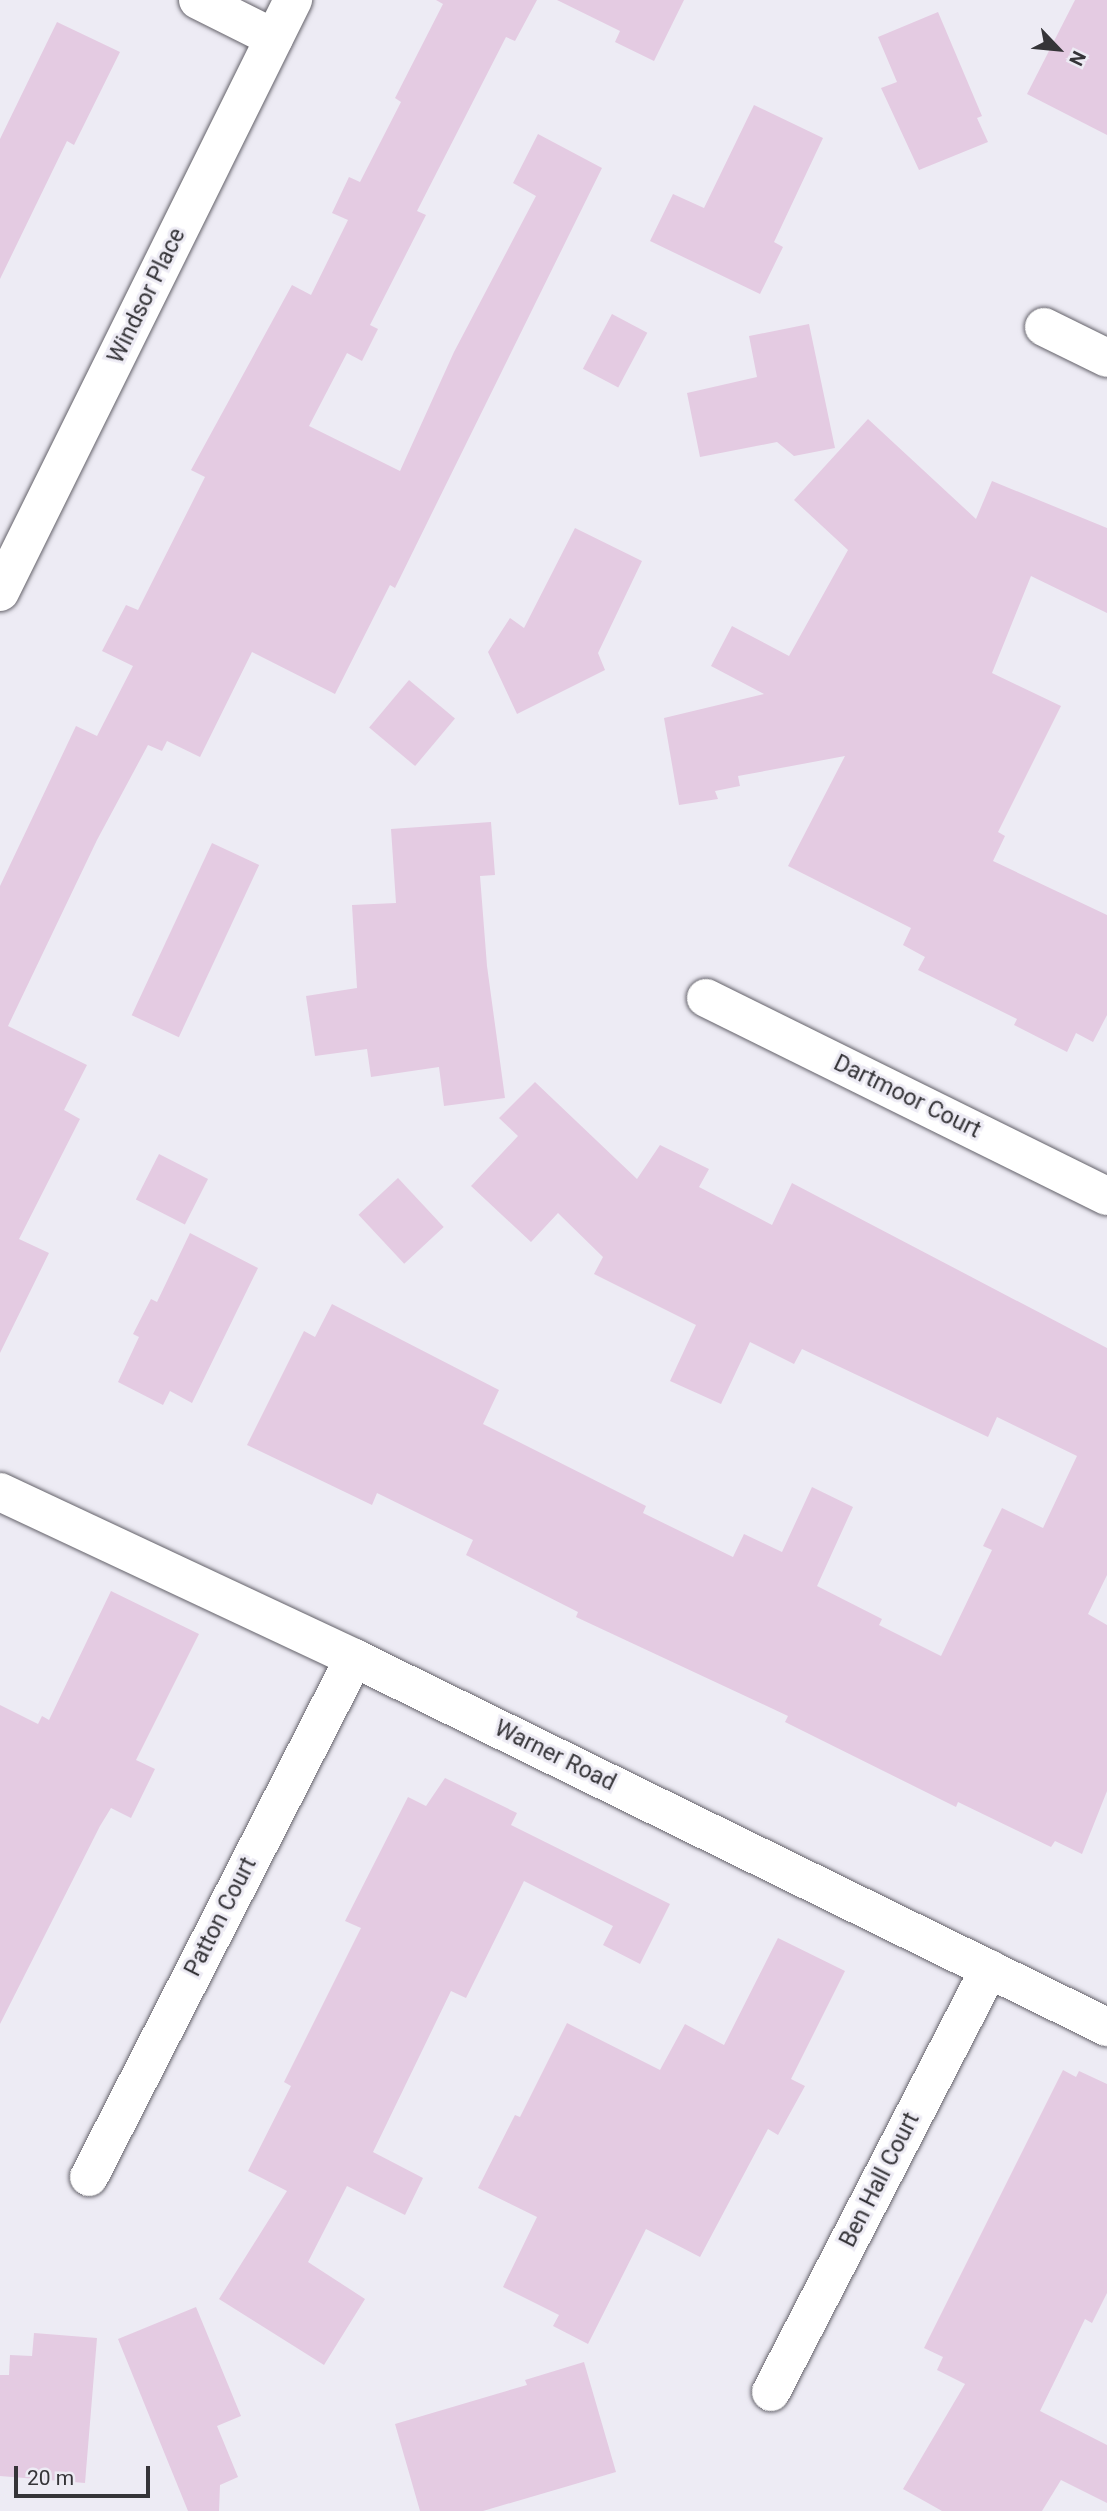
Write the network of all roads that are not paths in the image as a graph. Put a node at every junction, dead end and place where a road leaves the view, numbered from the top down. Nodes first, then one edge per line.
1 (198, 0) edge
2 (293, 0) edge
3 (274, 38) junction
4 (1044, 327) dead end
5 (1107, 358) edge
6 (0, 592) edge
7 (706, 998) dead end
8 (1107, 1196) edge
9 (0, 1492) edge
10 (354, 1658) junction
11 (989, 1969) junction
12 (1107, 2027) edge
13 (89, 2177) dead end
14 (771, 2392) dead end

1 - 3 street
2 - 3 street, Windsor Place
3 - 6 street, Windsor Place
4 - 5 street
7 - 8 street, Dartmoor Court
9 - 10 street, Warner Road
10 - 11 street, Warner Road
10 - 13 street, Patton Court
11 - 12 street, Warner Road
11 - 14 street, Ben Hall Court

